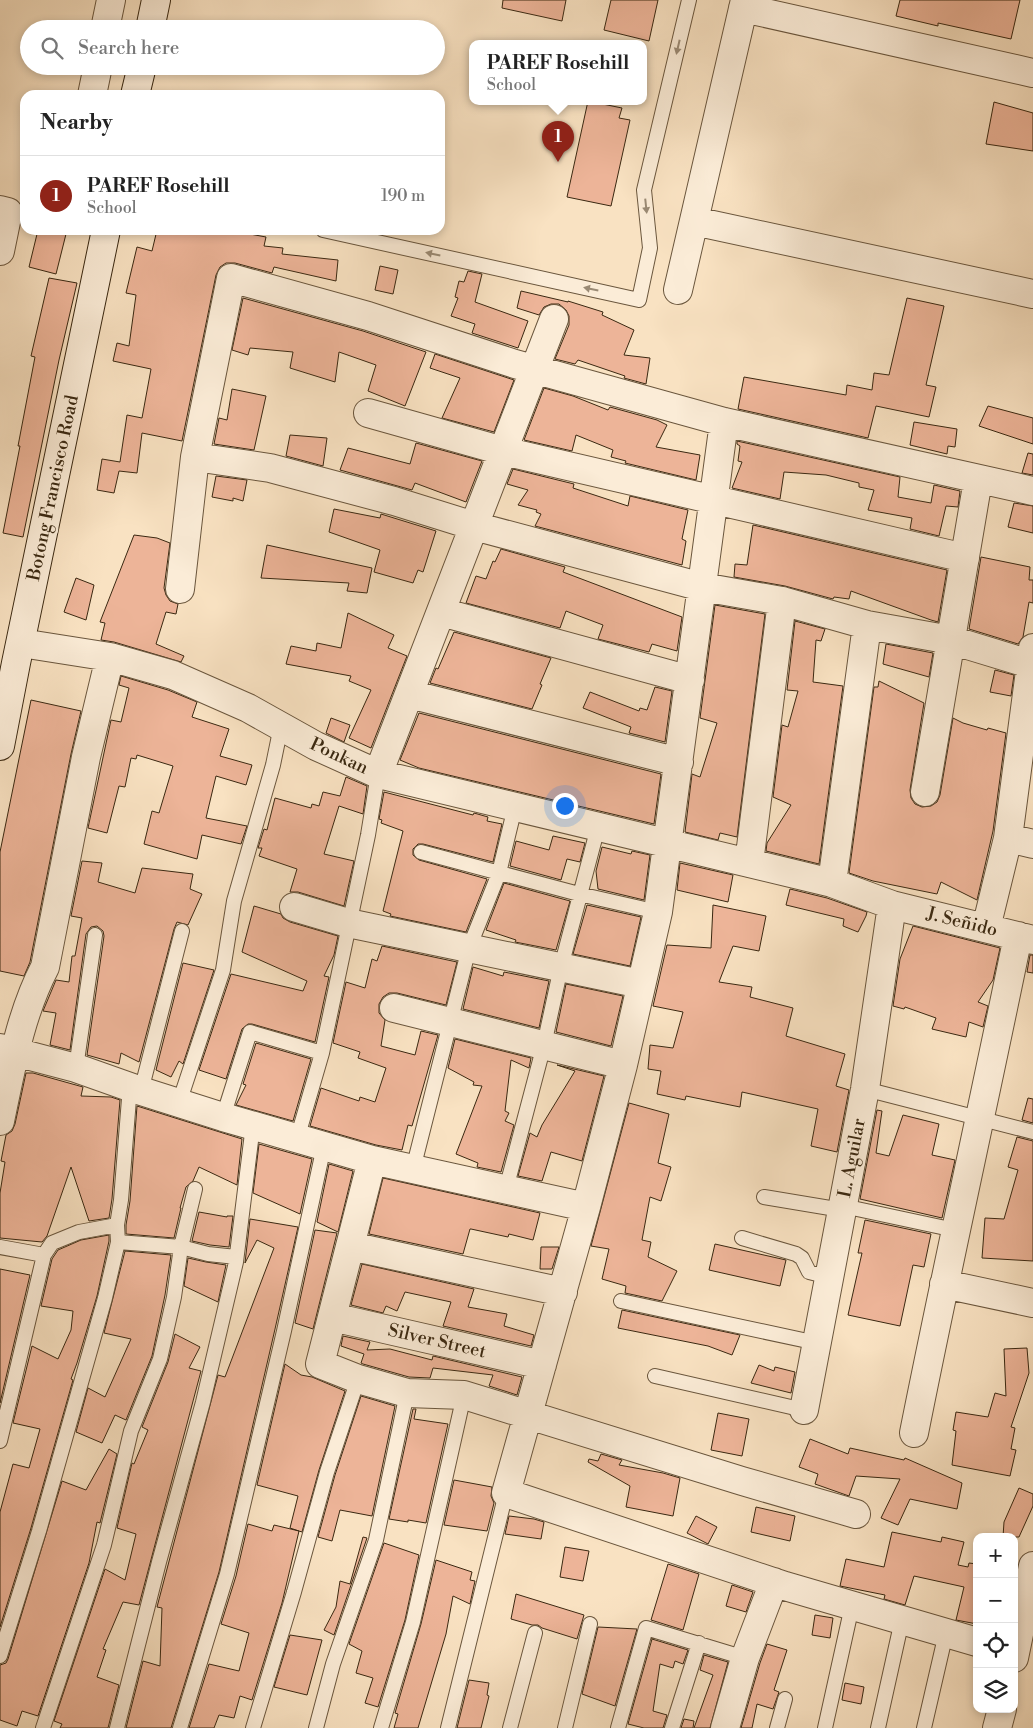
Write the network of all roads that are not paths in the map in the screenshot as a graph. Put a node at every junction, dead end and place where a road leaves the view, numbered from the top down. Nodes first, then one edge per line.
1 (111, 0) edge
2 (156, 0) edge
3 (689, 0) edge
4 (744, 4) edge
5 (107, 20) edge
6 (152, 20) edge
7 (1033, 73) edge
8 (96, 75) edge
9 (140, 75) edge
10 (93, 90) edge
11 (137, 90) edge
12 (0, 210) edge
13 (694, 221) junction
14 (105, 235) edge
15 (346, 235) edge
16 (0, 251) edge
17 (678, 290) dead end
18 (1033, 294) edge
19 (554, 319) dead end
20 (535, 370) junction
21 (368, 413) dead end
22 (724, 422) junction
23 (503, 451) junction
24 (195, 457) junction
25 (978, 480) junction
26 (1033, 491) edge
27 (714, 500) junction
28 (474, 526) junction
29 (965, 558) junction
30 (702, 587) junction
31 (180, 589) dead end
32 (782, 601) junction
33 (441, 612) junction
34 (867, 625) junction
35 (951, 640) junction
36 (21, 643) junction
37 (110, 657) junction
38 (1032, 659) edge
39 (690, 680) junction
40 (410, 694) junction
41 (281, 726) junction
42 (0, 746) edge
43 (679, 762) junction
44 (378, 774) junction
45 (926, 792) dead end
46 (515, 807) junction
47 (598, 827) junction
48 (1021, 841) edge
49 (668, 844) junction
50 (421, 852) dead end
51 (749, 862) junction
52 (499, 873) junction
53 (832, 883) junction
54 (579, 894) junction
55 (892, 905) junction
56 (294, 907) dead end
57 (658, 912) junction
58 (348, 923) junction
59 (986, 928) junction
60 (182, 931) dead end
61 (94, 935) dead end
62 (1026, 938) edge
63 (469, 948) junction
64 (561, 967) junction
65 (641, 984) junction
66 (394, 1008) dead end
67 (450, 1022) junction
68 (544, 1045) junction
69 (8, 1049) edge
70 (322, 1053) junction
71 (623, 1065) junction
72 (76, 1068) junction
73 (135, 1088) junction
74 (865, 1089) junction
75 (179, 1103) junction
76 (223, 1117) junction
77 (980, 1118) junction
78 (0, 1121) edge
79 (253, 1126) junction
80 (1033, 1132) edge
81 (298, 1139) junction
82 (324, 1146) junction
83 (372, 1160) junction
84 (413, 1169) junction
85 (195, 1189) dead end
86 (506, 1189) junction
87 (764, 1197) dead end
88 (586, 1207) junction
89 (842, 1208) junction
90 (117, 1225) junction
91 (955, 1230) junction
92 (742, 1238) dead end
93 (118, 1242) junction
94 (350, 1246) junction
95 (0, 1247) edge
96 (181, 1248) junction
97 (44, 1255) junction
98 (236, 1257) junction
99 (829, 1277) junction
100 (944, 1284) junction
101 (563, 1292) junction
102 (621, 1301) dead end
103 (1033, 1303) edge
104 (332, 1317) junction
105 (817, 1343) junction
106 (542, 1366) junction
107 (655, 1376) dead end
108 (358, 1379) junction
109 (407, 1393) junction
110 (464, 1395) junction
111 (804, 1410) joint
112 (529, 1416) junction
113 (914, 1433) dead end
114 (0, 1441) edge
115 (506, 1493) junction
116 (856, 1514) dead end
117 (1033, 1566) edge
118 (774, 1582) junction
119 (852, 1606) junction
120 (902, 1620) junction
121 (590, 1624) dead end
122 (535, 1633) dead end
123 (946, 1633) junction
124 (1018, 1640) edge
125 (973, 1641) edge
126 (699, 1643) junction
127 (0, 1656) edge
128 (745, 1658) junction
129 (785, 1698) dead end
130 (1001, 1713) edge
131 (43, 1728) edge
132 (117, 1728) edge
133 (180, 1728) edge
134 (253, 1728) edge
135 (316, 1728) edge
136 (381, 1728) edge
137 (448, 1728) edge
138 (510, 1728) edge
139 (565, 1728) edge
140 (618, 1728) edge
141 (672, 1728) edge
142 (725, 1728) edge
143 (777, 1728) edge
144 (825, 1728) edge
145 (878, 1728) edge
146 (924, 1728) edge
147 (997, 1728) edge

1 - 5 street
2 - 6 street
3 -> 15 lane
4 - 7 street
4 - 13 street
8 - 10 street
9 - 11 street
12 - 16 street
13 - 17 street
13 - 18 street
14 - 36 street, Botong Francisco Road
19 - 20 street
20 - 22 street
20 - 23 street
20 - 24 street
21 - 23 street
22 - 25 street
22 - 27 street
23 - 27 street
23 - 28 street
24 - 28 street
24 - 31 street
25 - 26 street
25 - 29 street
27 - 29 street
27 - 30 street
28 - 30 street
28 - 33 street
29 - 35 street
30 - 32 street
30 - 39 street
32 - 34 street
32 - 51 street
33 - 39 street
33 - 40 street
34 - 35 street
34 - 53 street
35 - 38 street
35 - 45 street
36 - 37 street, Ponkan
36 - 42 street, Botong Francisco Road
37 - 41 street, Ponkan
37 - 69 street
38 - 48 street
39 - 43 street
40 - 43 street
40 - 44 street
41 - 44 street, Ponkan
41 - 75 lane
43 - 49 street
44 - 46 street, Ponkan
44 - 58 lane
46 - 47 street, Ponkan
46 - 52 lane
47 - 49 street, Ponkan
47 - 54 lane
48 - 59 street
49 - 51 street, Ponkan
49 - 57 street
50 - 52 lane
51 - 53 street, J. Señido
52 - 54 lane
52 - 63 lane
53 - 55 street, J. Señido
54 - 57 lane
54 - 64 lane
55 - 59 street, J. Señido
55 - 74 street, L. Aguilar
56 - 58 street
57 - 65 street
58 - 63 street
58 - 70 lane
59 - 62 street, J. Señido
60 - 73 lane
61 - 72 lane
62 - 77 street
63 - 64 street
63 - 67 lane
64 - 65 street
64 - 68 lane
65 - 71 street
66 - 67 street
67 - 68 street
67 - 84 lane
68 - 71 street
68 - 86 lane
69 - 72 street
69 - 78 street
70 - 76 lane
70 - 81 lane
71 - 88 street
72 - 73 street
73 - 75 street
73 - 90 lane
74 - 77 lane
74 - 89 street, L. Aguilar
75 - 76 street
76 - 79 street
77 - 80 lane
77 - 91 street
79 - 81 street
79 - 98 lane
81 - 82 street
82 - 83 street
82 - 133 lane
83 - 84 street
83 - 94 street
84 - 86 street
85 - 96 lane
86 - 88 street
87 - 89 lane
88 - 101 street
89 - 91 lane
89 - 99 street, L. Aguilar
90 - 93 lane
90 - 97 lane
91 - 100 street
92 - 99 lane
93 - 96 lane
93 - 127 lane
94 - 101 street
94 - 104 street
95 - 97 lane
96 - 98 lane
96 - 131 lane
97 - 114 lane
98 - 132 lane
99 - 105 street, L. Aguilar
100 - 103 street
100 - 113 street
101 - 106 street
102 - 105 lane
104 - 106 street, Silver Street
104 - 108 street
105 - 111 street, L. Aguilar
106 - 112 street
107 - 111 lane
108 - 109 street
108 - 134 lane
109 - 110 street
109 - 135 lane
110 - 112 street
110 - 136 lane
112 - 115 street
112 - 116 street
115 - 118 street
115 - 137 lane
117 - 124 street
118 - 119 street
118 - 128 street
119 - 120 street
119 - 144 lane
120 - 123 street
120 - 145 lane
121 - 139 lane
122 - 138 lane
123 - 125 street
123 - 146 lane
126 - 128 lane
126 - 140 lane
126 - 141 lane
128 - 142 street
129 - 143 lane
130 - 147 street

